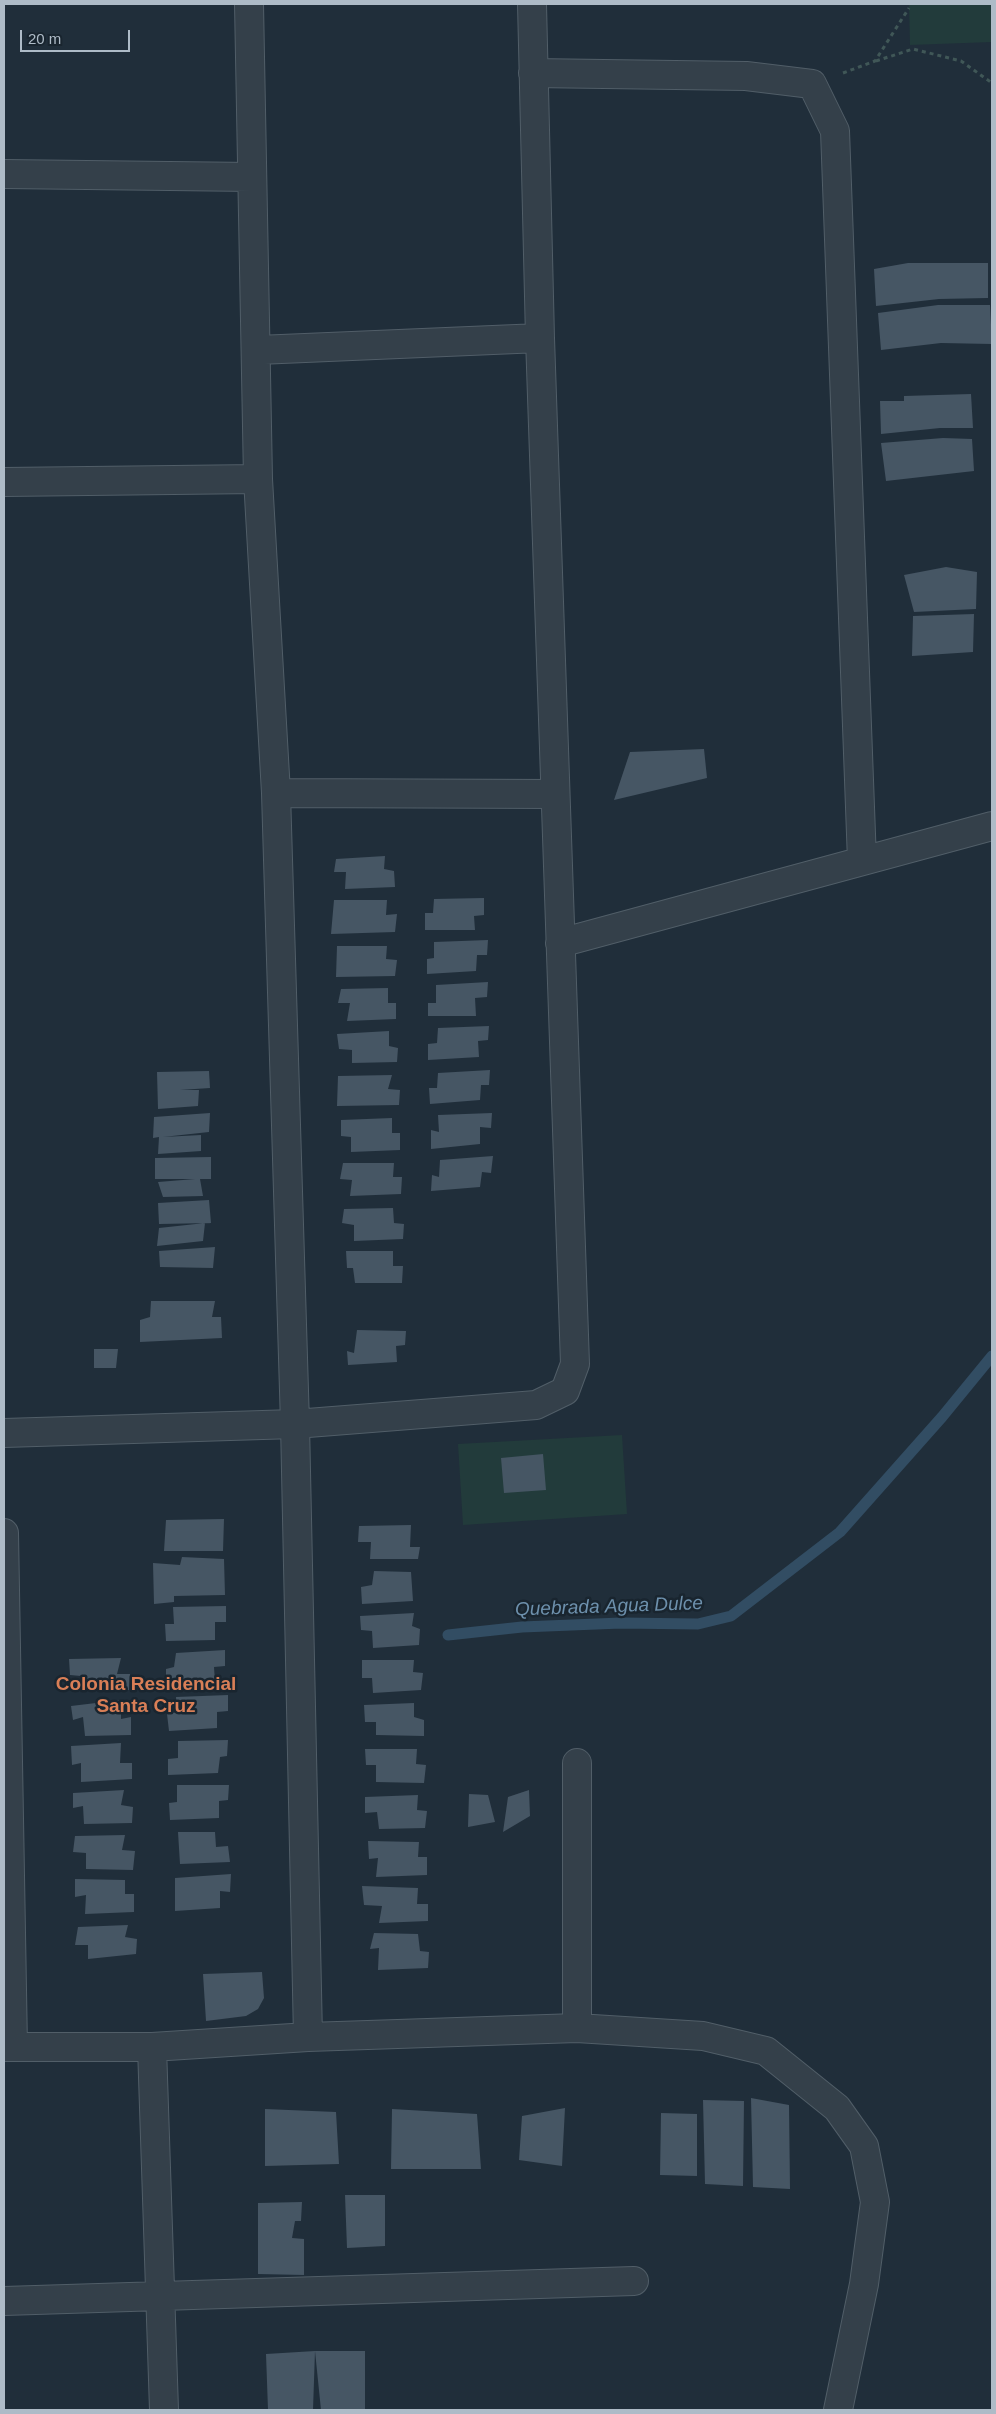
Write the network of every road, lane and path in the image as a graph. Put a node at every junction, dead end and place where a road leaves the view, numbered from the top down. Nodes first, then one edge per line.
1 (249, 4) edge
2 (532, 4) edge
3 (909, 8) dead end
4 (875, 61) junction
5 (533, 73) junction
6 (992, 83) edge
7 (812, 84) junction
8 (4, 174) edge
9 (252, 177) junction
10 (540, 338) junction
11 (258, 350) junction
12 (258, 479) junction
13 (4, 482) edge
14 (276, 793) junction
15 (555, 794) junction
16 (992, 826) edge
17 (862, 861) junction
18 (560, 943) junction
19 (295, 1424) junction
20 (4, 1433) edge
21 (4, 1533) edge
22 (577, 1762) dead end
23 (577, 2028) junction
24 (308, 2037) junction
25 (8, 2047) edge
26 (152, 2047) junction
27 (634, 2281) dead end
28 (159, 2298) junction
29 (4, 2301) edge
30 (164, 2410) edge
31 (838, 2410) edge

1 - 9 street
2 - 5 street
3 - 4 path
4 - 6 path
4 - 7 path
5 - 7 street
5 - 10 street
7 - 17 street
8 - 9 street
9 - 11 street
10 - 11 street
10 - 15 street
11 - 12 street
12 - 13 street
12 - 14 street
14 - 15 street
14 - 19 street
15 - 18 street
16 - 17 street
17 - 18 street
18 - 19 street
19 - 20 street
19 - 24 street
21 - 25 street
22 - 23 street
23 - 24 street
23 - 31 street
24 - 26 street
25 - 26 street
26 - 28 street
27 - 28 street
28 - 29 street
28 - 30 street

